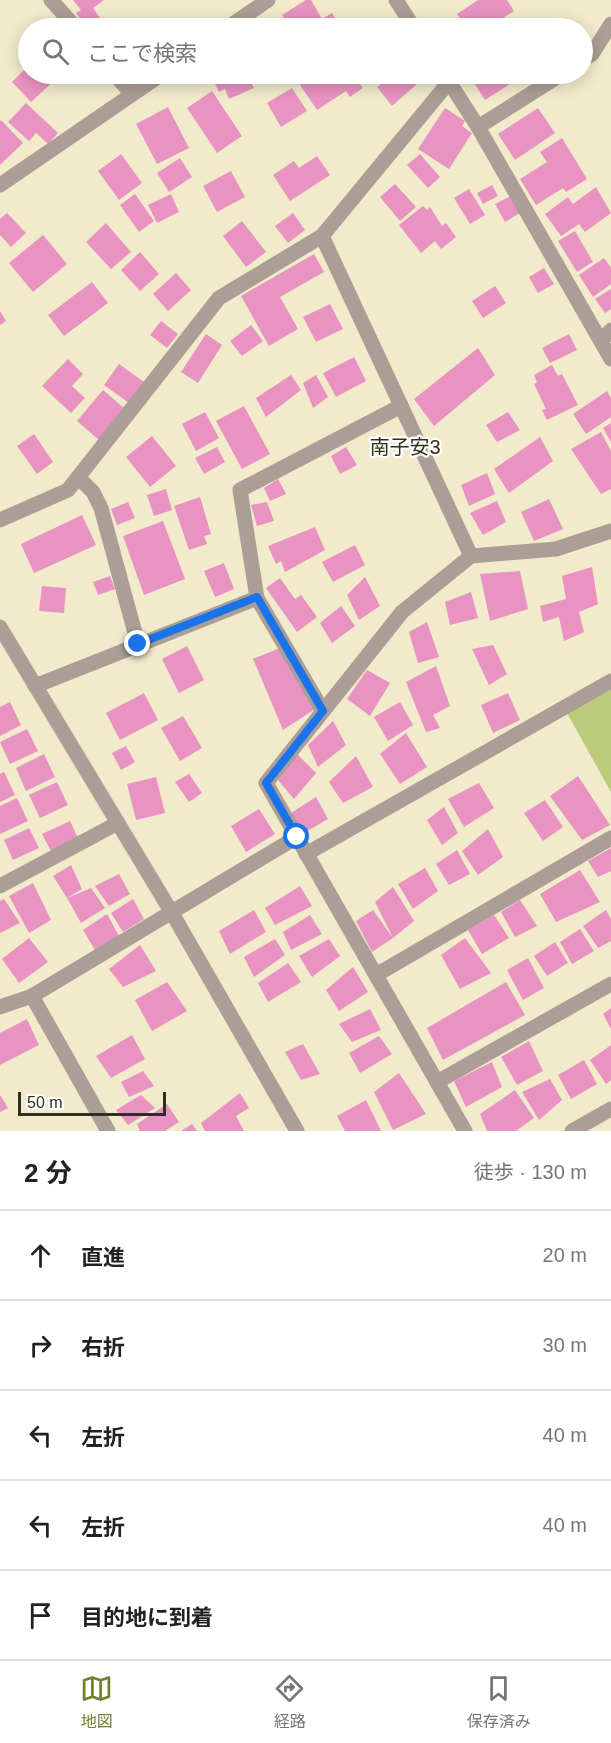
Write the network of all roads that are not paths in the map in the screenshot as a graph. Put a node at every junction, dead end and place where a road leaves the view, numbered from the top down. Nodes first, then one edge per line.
1 (51, 0) edge
2 (268, 0) edge
3 (396, 0) edge
4 (67, 18) edge
5 (242, 18) edge
6 (408, 18) edge
7 (611, 24) edge
8 (593, 52) edge
9 (123, 84) edge
10 (147, 84) edge
11 (441, 84) edge
12 (450, 84) edge
13 (546, 84) edge
14 (132, 94) junction
15 (478, 127) junction
16 (0, 185) edge
17 (322, 236) junction
18 (606, 335) edge
19 (611, 359) edge
20 (401, 406) junction
21 (78, 477) junction
22 (0, 520) edge
23 (611, 531) edge
24 (471, 556) junction
25 (257, 597) junction
26 (0, 627) edge
27 (138, 644) junction
28 (611, 681) edge
29 (35, 686) junction
30 (323, 711) junction
31 (118, 823) junction
32 (297, 837) junction
33 (611, 838) edge
34 (306, 854) junction
35 (2, 881) edge
36 (172, 913) junction
37 (376, 975) junction
38 (611, 984) edge
39 (32, 996) junction
40 (0, 1007) edge
41 (437, 1082) junction
42 (611, 1109) edge
43 (108, 1131) edge
44 (297, 1131) edge
45 (465, 1131) edge
46 (572, 1131) edge

1 - 4 street
2 - 5 street
3 - 6 street
7 - 8 street
9 - 14 street
10 - 14 street
11 - 17 street
12 - 15 street
13 - 15 street
14 - 16 street
15 - 18 street
17 - 20 street
17 - 21 street
18 - 19 street
20 - 24 street
20 - 25 street
21 - 22 street
21 - 27 street
23 - 24 street
24 - 30 street
25 - 27 street
25 - 30 street
26 - 29 street
27 - 29 street
28 - 34 street
29 - 31 street
30 - 32 street
31 - 35 street
31 - 36 street
32 - 34 street
32 - 36 street
33 - 37 street
34 - 37 street
36 - 39 street
36 - 44 street
37 - 41 street
38 - 41 street
39 - 40 street
39 - 43 street
41 - 45 street
42 - 46 street

